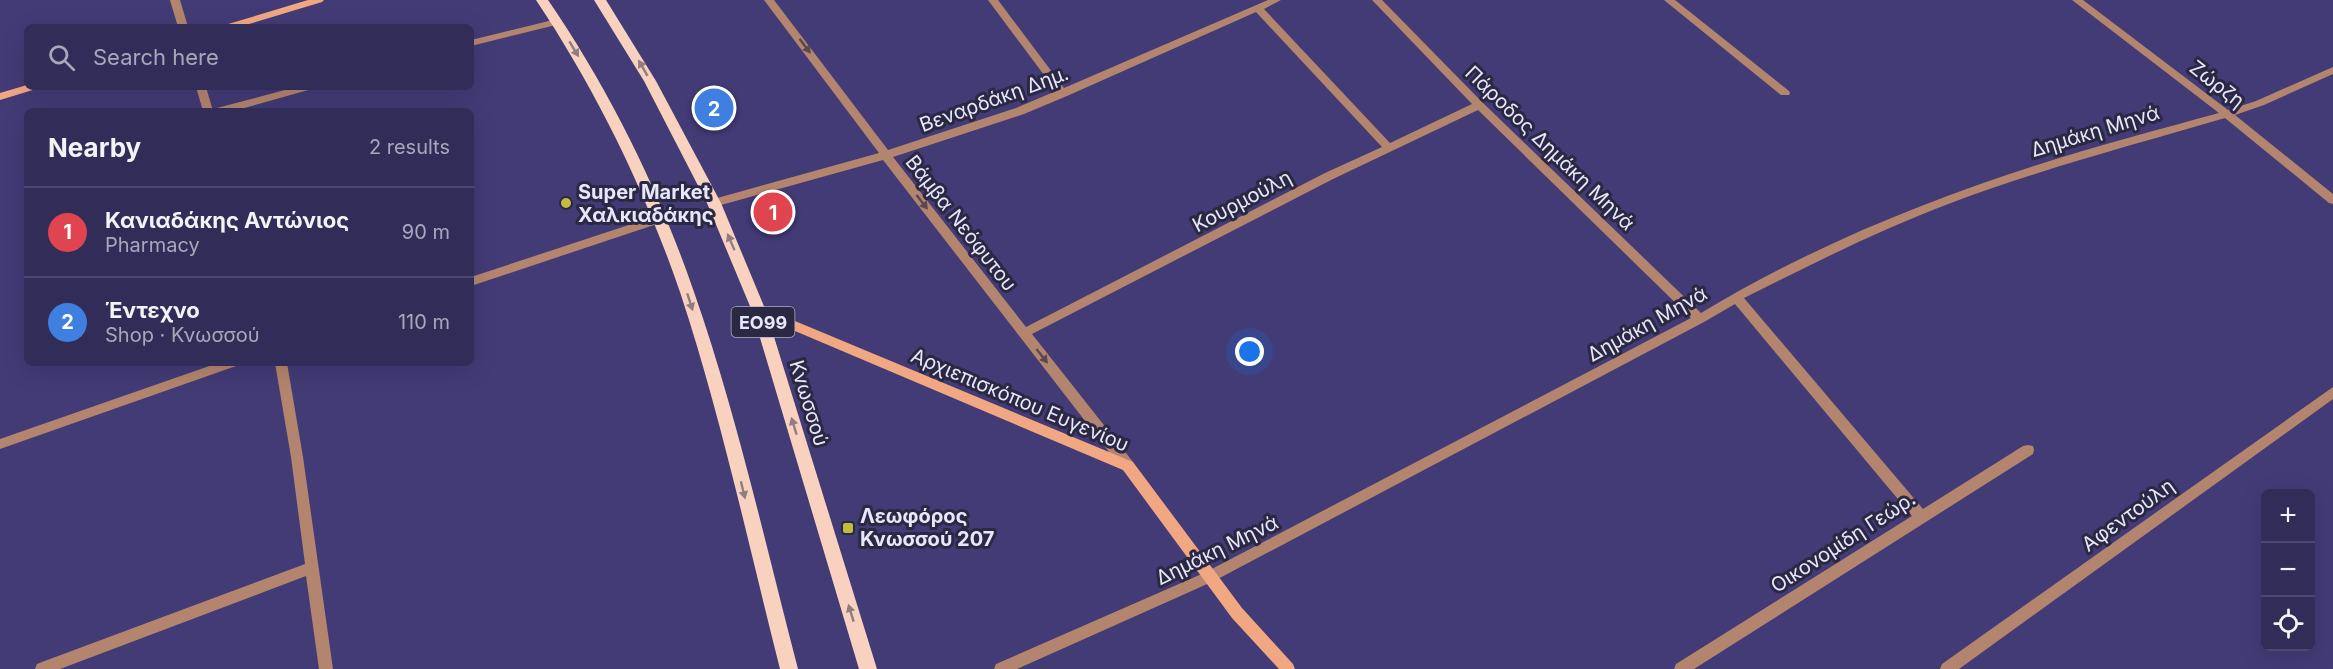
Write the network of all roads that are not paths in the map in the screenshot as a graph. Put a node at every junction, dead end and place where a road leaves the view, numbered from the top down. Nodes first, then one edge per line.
1 (175, 0) edge
2 (319, 0) edge
3 (542, 0) edge
4 (600, 0) edge
5 (769, 0) edge
6 (993, 0) edge
7 (1276, 0) edge
8 (1377, 0) edge
9 (1669, 0) edge
10 (2077, 0) edge
11 (1258, 8) junction
12 (557, 22) junction
13 (182, 24) edge
14 (238, 24) edge
15 (474, 42) edge
16 (2333, 70) edge
17 (24, 90) edge
18 (202, 90) edge
19 (297, 90) edge
20 (1785, 93) dead end
21 (1064, 94) junction
22 (0, 97) edge
23 (1479, 105) junction
24 (207, 108) edge
25 (232, 108) edge
26 (2227, 114) junction
27 (1388, 147) junction
28 (886, 155) junction
29 (2333, 200) edge
30 (714, 202) junction
31 (658, 219) junction
32 (474, 281) edge
33 (1736, 297) junction
34 (759, 311) junction
35 (1700, 319) junction
36 (1024, 333) junction
37 (223, 366) edge
38 (281, 366) edge
39 (2333, 392) edge
40 (0, 444) edge
41 (2028, 450) dead end
42 (1128, 466) junction
43 (1920, 516) junction
44 (312, 568) junction
45 (1209, 577) junction
46 (42, 669) edge
47 (326, 669) edge
48 (789, 669) edge
49 (867, 669) edge
50 (1001, 669) edge
51 (1288, 669) edge
52 (1681, 669) edge
53 (1947, 669) edge

1 - 13 street
2 - 14 street
3 - 12 main road, ΕΟ99
30 -> 4 main road, Κνωσσού / ΕΟ99
5 -> 28 street, Βάμβα Νεόφυτου
6 - 21 street
7 - 11 street, Βεναρδάκη Δημ.
8 - 23 street, Πάροδος Δημάκη Μηνά
9 - 20 street
10 - 26 street, Ζώρζη
11 - 21 street, Βεναρδάκη Δημ.
11 - 27 street
12 - 15 street
12 -> 31 main road, ΕΟ99
16 - 26 street, Δημάκη Μηνά
17 - 22 street
18 - 24 street
19 - 25 street
21 - 28 street, Βεναρδάκη Δημ.
23 - 27 street, Κουρμούλη
23 - 35 street, Πάροδος Δημάκη Μηνά
26 - 29 street, Ζώρζη
26 - 33 street, Δημάκη Μηνά
27 - 36 street, Κουρμούλη
28 - 30 street, Βεναρδάκη Δημ.
28 -> 36 street, Βάμβα Νεόφυτου
34 -> 30 main road, Κνωσσού / ΕΟ99
31 - 32 street
31 -> 48 main road, ΕΟ99
33 - 35 street, Δημάκη Μηνά
33 - 43 street
34 - 42 street, Αρχιεπισκόπου Ευγενίου
49 -> 34 main road, Κνωσσού / ΕΟ99
35 - 45 street, Δημάκη Μηνά
36 -> 42 street, Βάμβα Νεόφυτου
37 - 40 street
38 - 44 street
39 - 53 street, Αφεντούλη
41 - 43 street, Οικονομίδη Γεώρ.
42 - 45 street, Αρχιεπισκόπου Ευγενίου
43 - 52 street, Οικονομίδη Γεώρ.
44 - 46 street
44 - 47 street
45 - 50 street, Δημάκη Μηνά
45 - 51 street, Αρχιεπισκόπου Ευγενίου

